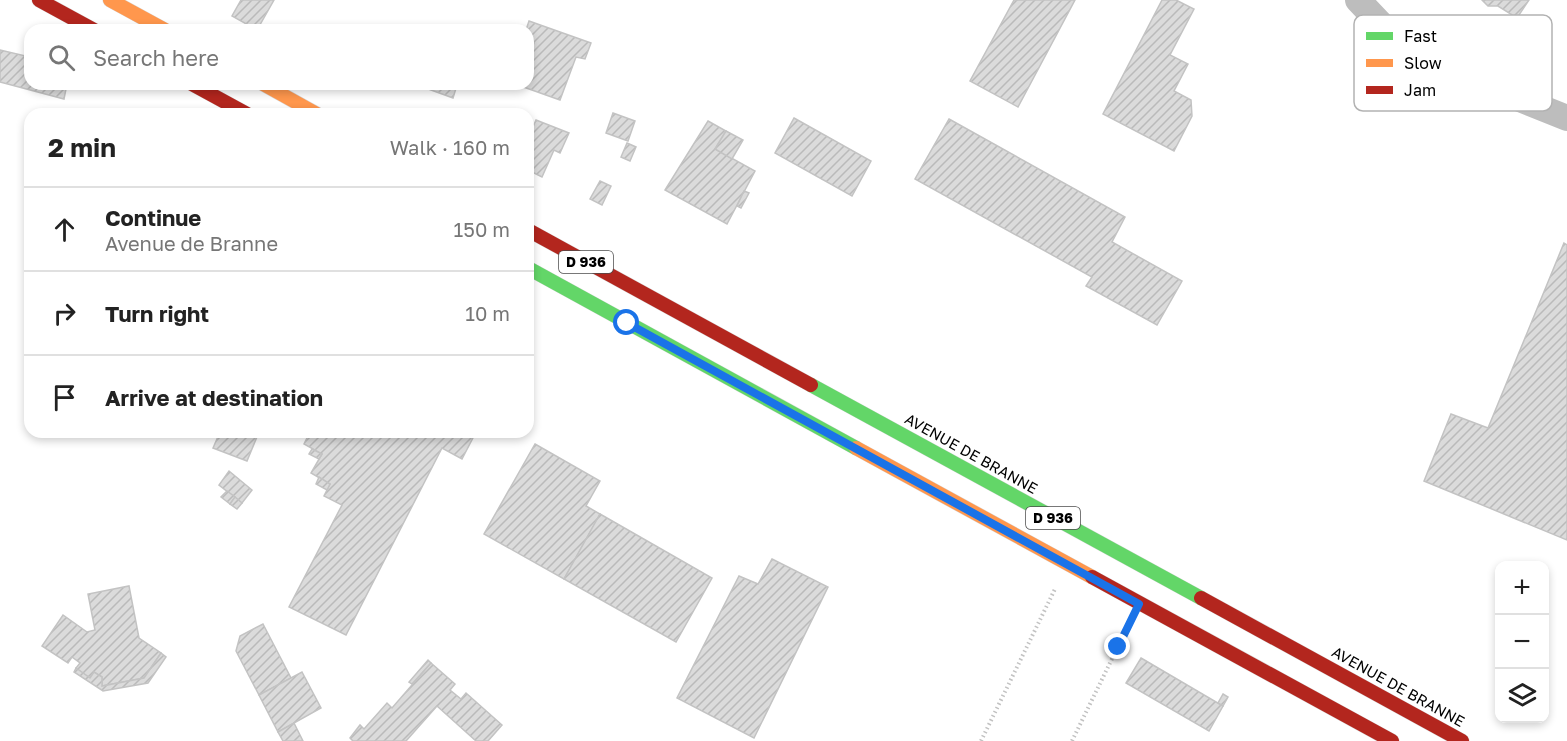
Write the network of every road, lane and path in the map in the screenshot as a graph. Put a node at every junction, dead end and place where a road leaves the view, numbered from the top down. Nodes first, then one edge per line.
1 (39, 0) edge
2 (110, 0) edge
3 (1358, 0) edge
4 (1372, 15) edge
5 (83, 24) edge
6 (154, 24) edge
7 (203, 90) edge
8 (273, 90) edge
9 (236, 108) edge
10 (306, 108) edge
11 (1550, 111) edge
12 (1567, 118) edge
13 (534, 233) edge
14 (534, 271) edge
15 (1067, 564) junction
16 (1139, 604) junction
17 (981, 741) edge
18 (1072, 741) edge
19 (1392, 741) edge
20 (1462, 741) edge

1 - 5 main road
2 - 6 main road
3 - 4 street
7 - 9 main road
8 - 10 main road
11 - 12 street
13 - 20 main road, AVENUE DE BRANNE / D 936
14 - 15 main road, D 936
15 - 16 main road, D 936
15 - 17 path
16 - 18 path
16 - 19 main road, D 936

